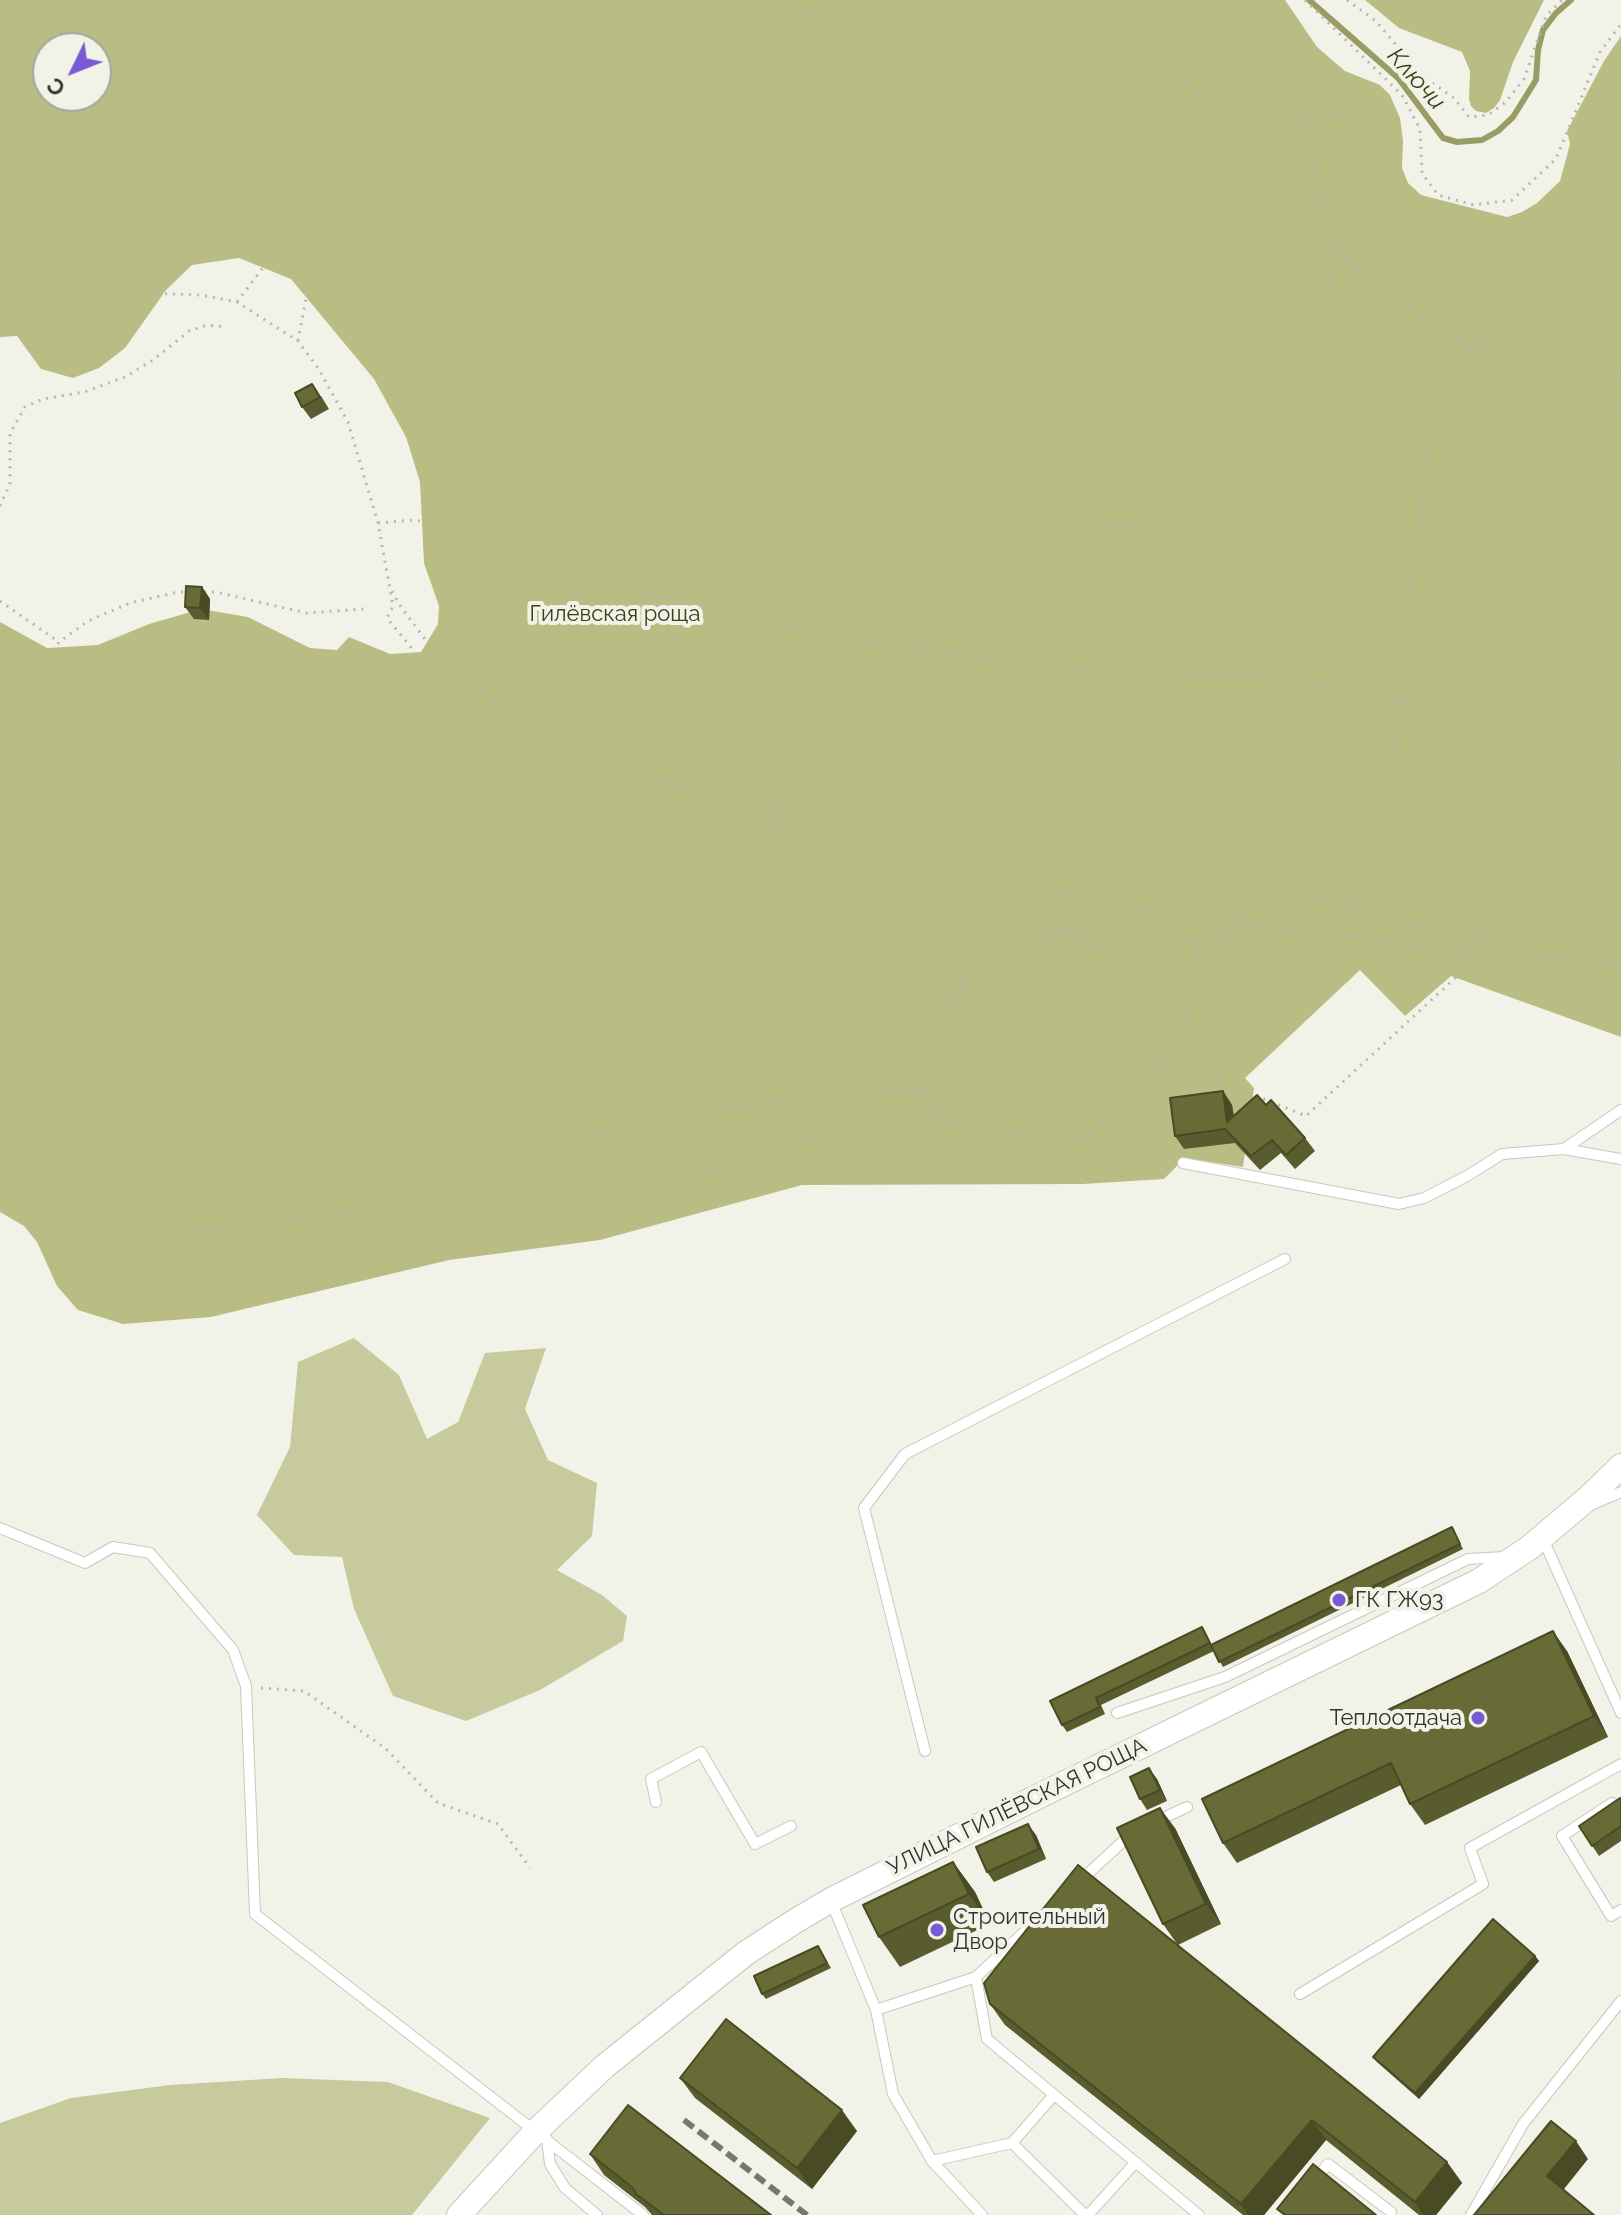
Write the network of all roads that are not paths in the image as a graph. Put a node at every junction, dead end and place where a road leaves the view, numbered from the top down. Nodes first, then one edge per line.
1 (1621, 1110) edge
2 (1564, 1149) junction
3 (1621, 1159) edge
4 (1183, 1163) dead end
5 (1285, 1259) dead end
6 (1621, 1466) edge
7 (1621, 1492) edge
8 (1569, 1514) junction
9 (0, 1528) edge
10 (1542, 1537) junction
11 (1518, 1556) junction
12 (1117, 1713) dead end
13 (1621, 1713) edge
14 (925, 1751) dead end
15 (1621, 1764) edge
16 (656, 1802) dead end
17 (1612, 1803) edge
18 (1187, 1807) dead end
19 (791, 1826) dead end
20 (1066, 1894) edge
21 (831, 1900) junction
22 (1621, 1910) edge
23 (1044, 1915) edge
24 (976, 1977) junction
25 (1300, 1994) dead end
26 (1621, 2001) edge
27 (876, 2010) junction
28 (1054, 2095) junction
29 (542, 2135) junction
30 (1012, 2143) junction
31 (932, 2161) junction
32 (1136, 2162) junction
33 (1311, 2185) edge
34 (1391, 2212) dead end
35 (459, 2215) edge
36 (597, 2215) edge
37 (643, 2215) edge
38 (982, 2215) edge
39 (1087, 2215) edge
40 (1199, 2215) edge
41 (1471, 2215) edge

1 - 2 lane
2 - 3 lane
2 - 4 lane
5 - 14 lane
6 - 8 street, УЛИЦА ГИЛЁВСКАЯ РОЩА
7 - 8 lane
8 - 10 street, УЛИЦА ГИЛЁВСКАЯ РОЩА
9 - 29 lane
10 - 11 street, УЛИЦА ГИЛЁВСКАЯ РОЩА
10 - 13 lane
11 - 12 lane
11 - 21 street, УЛИЦА ГИЛЁВСКАЯ РОЩА
15 - 25 lane
16 - 19 lane
17 - 22 lane
18 - 20 lane
21 - 27 lane
21 - 29 street, УЛИЦА ГИЛЁВСКАЯ РОЩА
23 - 24 lane
24 - 27 lane
24 - 28 lane
26 - 41 lane
27 - 31 lane
28 - 30 lane
28 - 32 lane
29 - 35 street, УЛИЦА ГИЛЁВСКАЯ РОЩА
29 - 36 lane
29 - 37 lane
30 - 31 lane
30 - 39 lane
31 - 38 lane
32 - 39 lane
32 - 40 lane
33 - 34 lane

